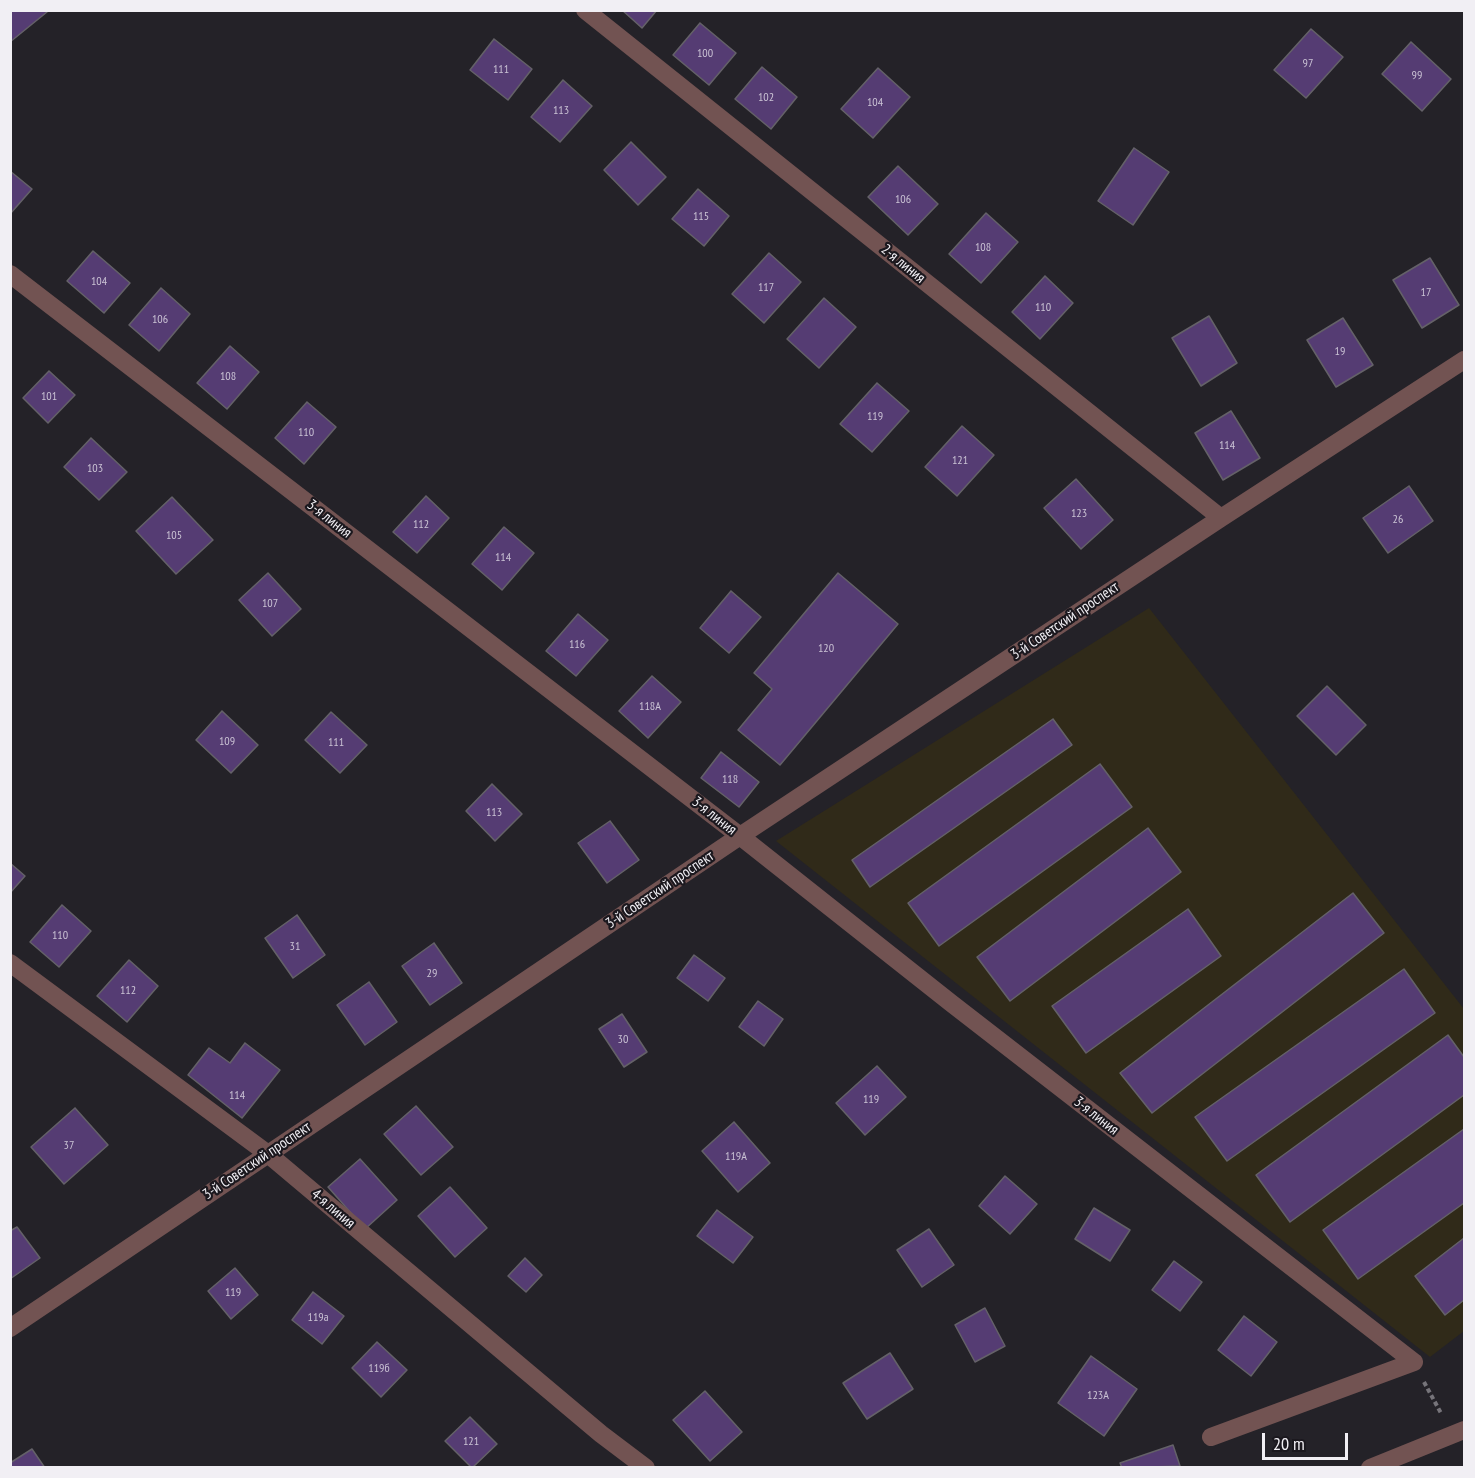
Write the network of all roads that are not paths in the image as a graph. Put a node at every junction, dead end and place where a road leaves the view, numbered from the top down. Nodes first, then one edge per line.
1 (585, 10) edge
2 (10, 274) edge
3 (1464, 360) edge
4 (1221, 518) junction
5 (740, 836) junction
6 (10, 963) edge
7 (268, 1154) junction
8 (10, 1328) edge
9 (1458, 1432) edge
10 (1211, 1437) dead end
11 (646, 1467) edge
12 (1370, 1467) edge

1 - 4 street, 2-я линия
2 - 5 street, 3-я линия
3 - 4 street, 3-й Советский проспект
4 - 5 street, 3-й Советский проспект
5 - 7 street, 3-й Советский проспект
5 - 10 street, 3-я линия
6 - 7 street, 4-я линия
7 - 8 street, 3-й Советский проспект
7 - 11 street, 4-я линия
9 - 12 street

